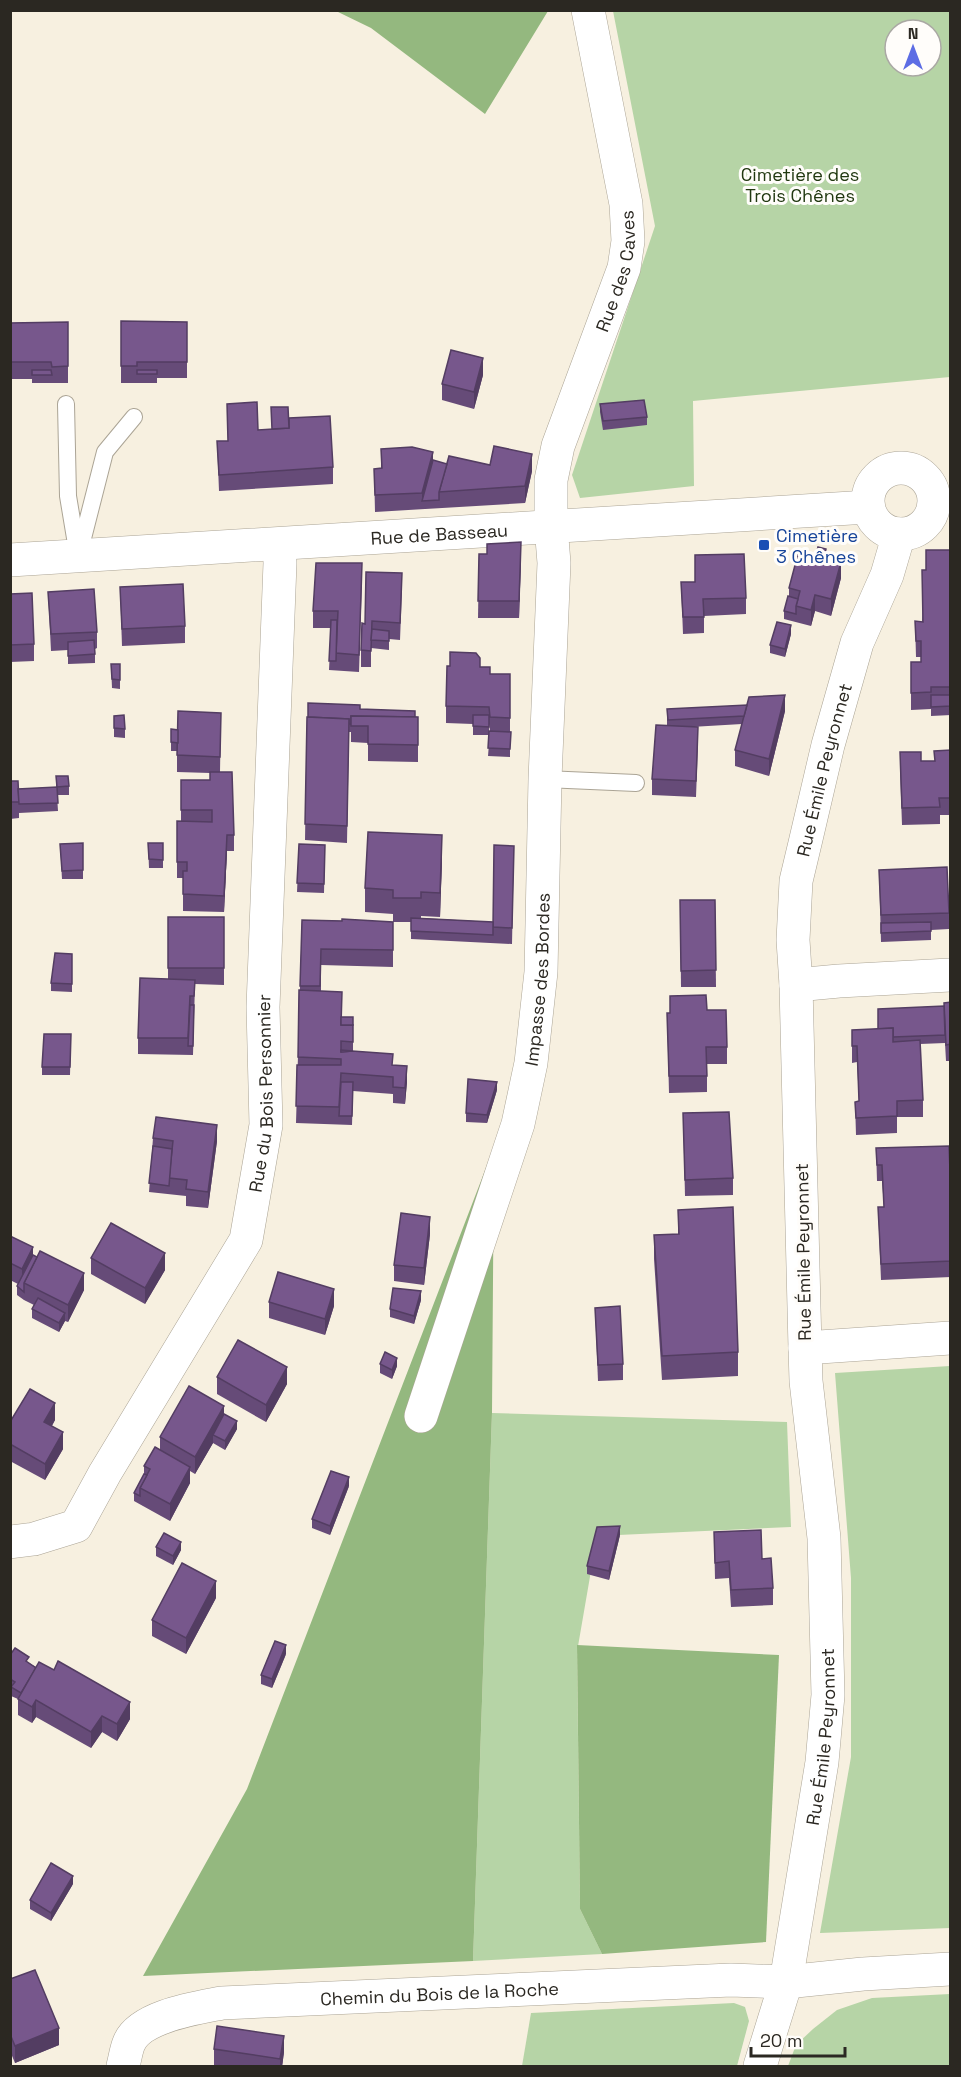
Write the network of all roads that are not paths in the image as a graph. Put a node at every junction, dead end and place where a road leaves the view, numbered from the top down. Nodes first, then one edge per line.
1 (588, 10) edge
2 (66, 404) dead end
3 (134, 417) dead end
4 (942, 501) edge
5 (868, 507) junction
6 (551, 526) junction
7 (899, 534) junction
8 (279, 545) junction
9 (78, 556) junction
10 (10, 560) edge
11 (545, 779) junction
12 (636, 783) dead end
13 (951, 975) edge
14 (796, 985) junction
15 (951, 1338) edge
16 (804, 1348) junction
17 (421, 1416) dead end
18 (10, 1542) edge
19 (951, 1969) edge
20 (786, 1982) junction
21 (123, 2067) edge
22 (760, 2067) edge

1 - 6 street, Rue des Caves
2 - 9 lane
3 - 9 lane
4 - 5 street
4 - 7 street
5 - 6 street, Rue de Basseau
5 - 7 street
6 - 8 street, Rue de Basseau
6 - 11 street, Impasse des Bordes
7 - 14 street, Rue Émile Peyronnet
8 - 9 street, Rue de Basseau
8 - 18 street, Rue du Bois Personnier
9 - 10 street, Rue de Basseau
11 - 12 lane
11 - 17 street, Impasse des Bordes
13 - 14 street
14 - 16 street, Rue Émile Peyronnet
15 - 16 street
16 - 20 street, Rue Émile Peyronnet
19 - 20 street, Chemin du Bois de la Roche
20 - 21 street, Chemin du Bois de la Roche
20 - 22 street, Rue Émile Peyronnet

